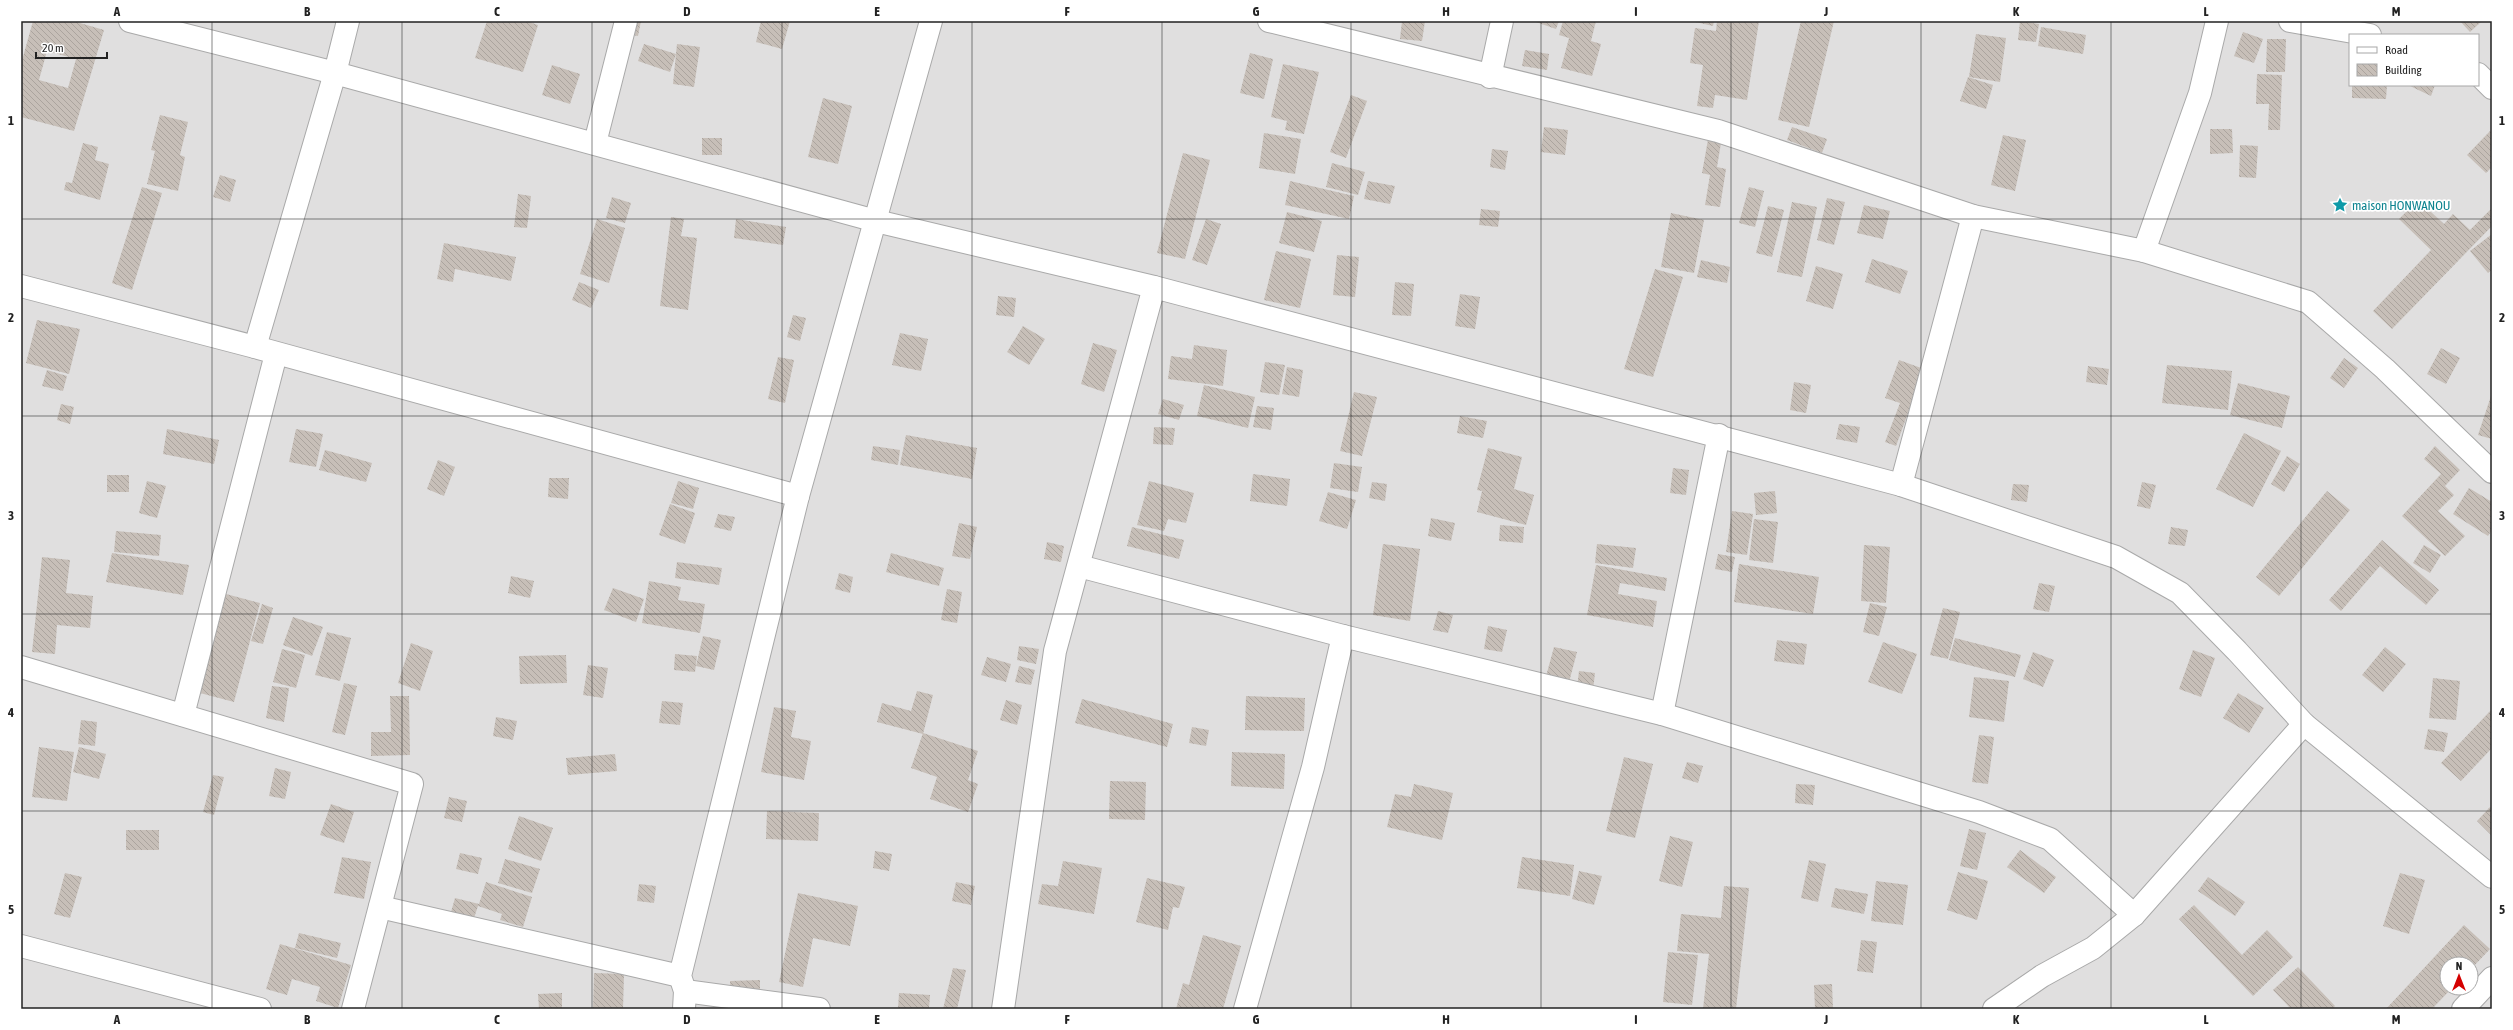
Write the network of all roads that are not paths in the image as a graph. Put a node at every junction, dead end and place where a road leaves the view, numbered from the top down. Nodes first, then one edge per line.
1 (130, 21) edge
2 (348, 21) edge
3 (626, 21) edge
4 (931, 21) edge
5 (1269, 21) edge
6 (1502, 21) edge
7 (2218, 21) edge
8 (2290, 21) edge
9 (2364, 34) edge
10 (335, 73) junction
11 (2479, 75) edge
12 (1490, 77) junction
13 (2492, 88) edge
14 (595, 143) junction
15 (1973, 216) junction
16 (876, 220) junction
17 (2144, 250) junction
18 (21, 286) edge
19 (1154, 287) junction
20 (255, 347) junction
21 (276, 354) junction
22 (1718, 435) junction
23 (2492, 472) edge
24 (1902, 485) junction
25 (798, 496) junction
26 (1079, 566) junction
27 (1343, 636) junction
28 (21, 667) edge
29 (183, 714) junction
30 (1662, 714) junction
31 (2304, 724) junction
32 (2492, 877) edge
33 (380, 907) junction
34 (2134, 915) junction
35 (21, 946) edge
36 (2492, 978) edge
37 (683, 992) edge
38 (260, 1009) edge
39 (353, 1009) edge
40 (819, 1009) edge
41 (1003, 1009) edge
42 (1245, 1009) edge
43 (1994, 1009) edge
44 (2463, 1009) edge

1 - 10 street
2 - 10 street
3 - 14 street
4 - 16 street
5 - 12 street
6 - 12 street
7 - 17 street
8 - 9 street
10 - 14 street
10 - 20 street
11 - 13 street
12 - 15 street
14 - 16 street
15 - 17 street
15 - 24 street
16 - 19 street
16 - 25 street
17 - 23 street
18 - 20 street
19 - 22 street
19 - 26 street
20 - 21 street
21 - 25 street
21 - 29 street
22 - 24 street
22 - 30 street
24 - 31 street
25 - 37 street
26 - 27 street
26 - 41 street
27 - 30 street
27 - 42 street
28 - 29 street
29 - 33 street
30 - 34 street
31 - 32 street
31 - 34 street
33 - 37 street
33 - 39 street
34 - 43 street
35 - 38 street
36 - 44 street
37 - 40 street

